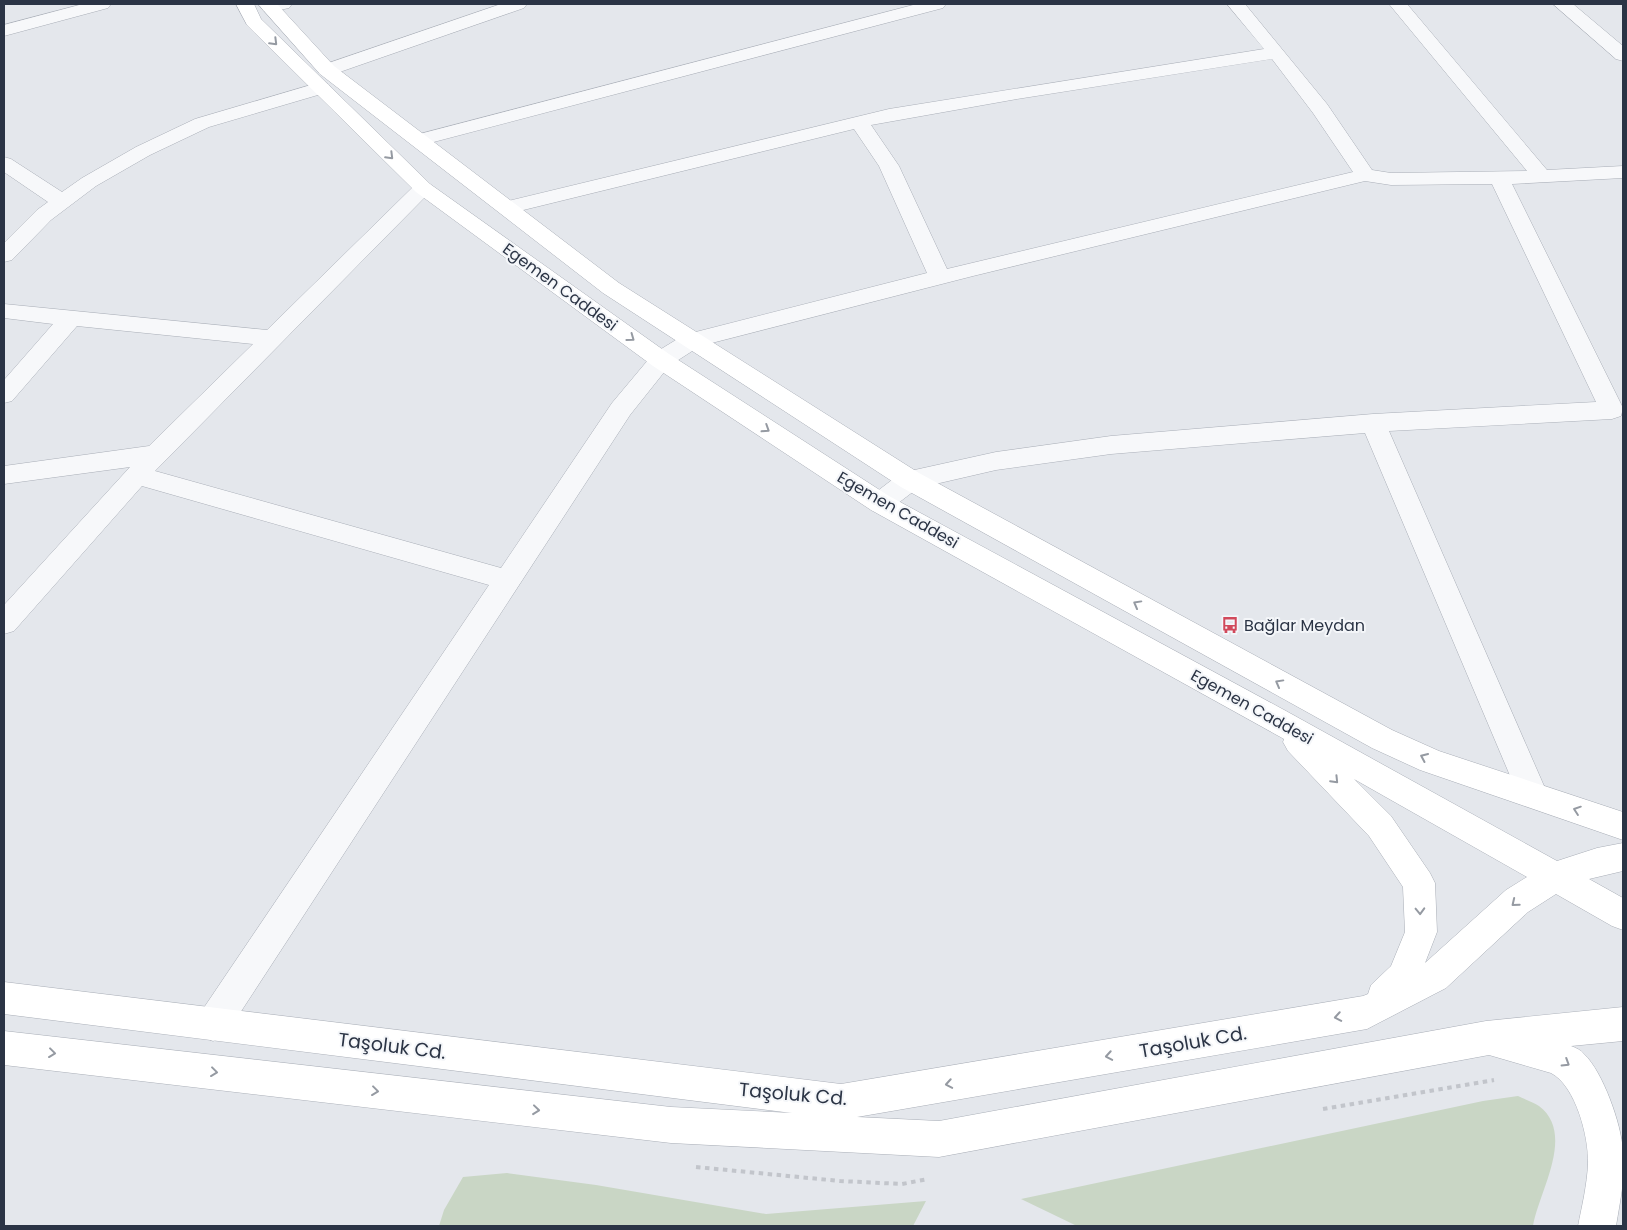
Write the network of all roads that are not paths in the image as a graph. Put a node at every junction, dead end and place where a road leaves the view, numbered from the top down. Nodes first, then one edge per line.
1 (102, 4) edge
2 (245, 4) edge
3 (518, 4) edge
4 (937, 4) edge
5 (1236, 4) edge
6 (1398, 4) edge
7 (1562, 4) edge
8 (273, 5) edge
9 (4, 31) edge
10 (1277, 53) junction
11 (1623, 55) edge
12 (324, 79) junction
13 (859, 122) junction
14 (419, 140) junction
15 (4, 163) edge
16 (1623, 172) edge
17 (1365, 175) junction
18 (1542, 176) junction
19 (1499, 178) junction
20 (423, 188) junction
21 (62, 202) junction
22 (507, 208) junction
23 (4, 254) edge
24 (940, 278) junction
25 (4, 312) edge
26 (71, 318) junction
27 (271, 338) junction
28 (692, 340) junction
29 (662, 360) junction
30 (4, 395) edge
31 (1618, 410) edge
32 (1374, 423) junction
33 (156, 454) junction
34 (4, 475) edge
35 (136, 475) junction
36 (910, 480) junction
37 (880, 503) junction
38 (508, 580) junction
39 (4, 623) edge
40 (1276, 720) junction
41 (1533, 795) junction
42 (1623, 826) edge
43 (1623, 857) edge
44 (1556, 876) junction
45 (1623, 915) edge
46 (4, 998) edge
47 (1368, 1012) junction
48 (213, 1024) junction
49 (1623, 1024) edge
50 (1486, 1038) junction
51 (4, 1048) edge
52 (1597, 1226) edge

1 - 9 street
2 -> 12 main road, Egemen Caddesi
3 - 12 street
4 - 14 street
5 - 10 street
6 - 18 street
7 - 11 street
8 - 12 main road, Egemen Caddesi
10 - 13 street
10 - 17 street
12 - 14 main road, Egemen Caddesi
12 -> 20 main road, Egemen Caddesi
12 - 21 street
13 - 22 street
13 - 24 street
14 - 22 main road, Egemen Caddesi
15 - 21 street
16 - 18 street
17 - 19 street
17 - 24 street
18 - 19 street
19 - 31 street
20 - 27 street
20 -> 29 main road, Egemen Caddesi
21 - 23 street
22 - 28 main road, Egemen Caddesi
24 - 28 street
25 - 26 street
26 - 27 street
26 - 30 street
27 - 33 street
28 - 29 street
28 - 36 main road, Egemen Caddesi
29 -> 37 main road, Egemen Caddesi
29 - 38 street
31 - 32 street
32 - 36 street
32 - 41 street
33 - 34 street
33 - 35 street
35 - 38 street
35 - 39 street
36 - 37 street
41 -> 36 main road, Egemen Caddesi
37 - 40 main road, Egemen Caddesi
38 - 48 street
40 - 44 main road, Egemen Caddesi
40 -> 47 main road
42 -> 41 main road, Egemen Caddesi
43 - 44 main road, Taşoluk Cd.
44 - 45 main road, Egemen Caddesi
44 -> 47 main road, Taşoluk Cd.
46 - 48 main road, Taşoluk Cd.
47 -> 48 main road, Taşoluk Cd.
49 - 50 main road, Taşoluk Cd.
51 -> 50 main road, Taşoluk Cd.
50 -> 52 main road

